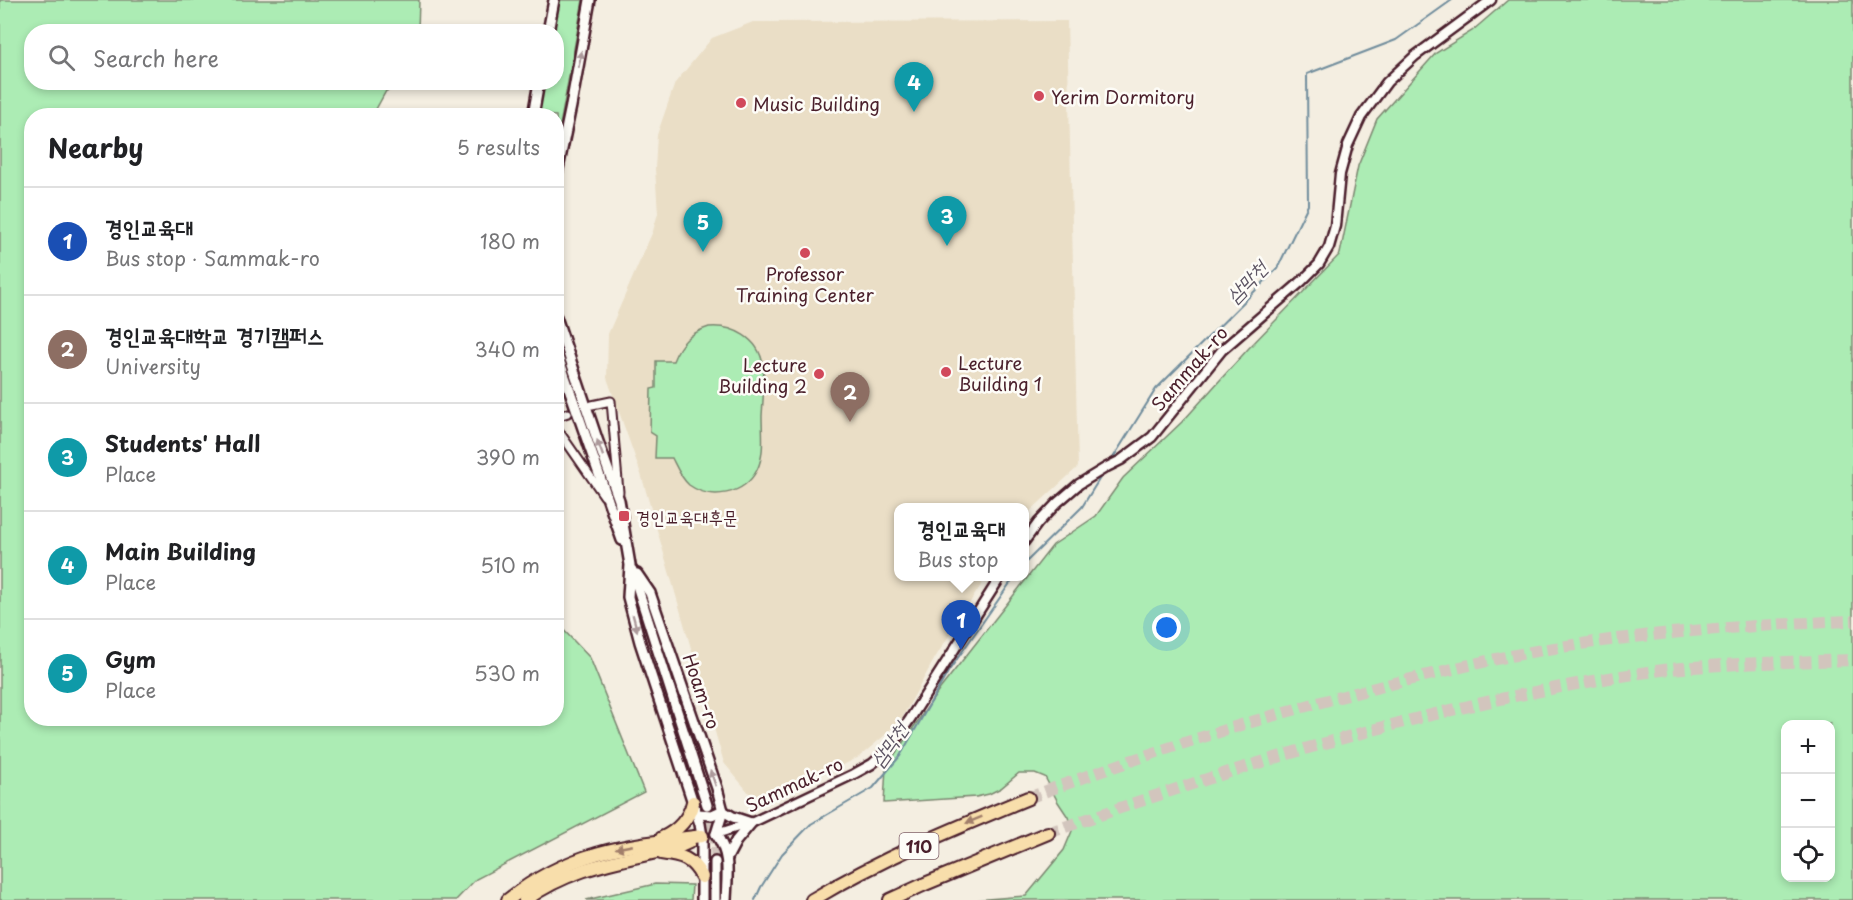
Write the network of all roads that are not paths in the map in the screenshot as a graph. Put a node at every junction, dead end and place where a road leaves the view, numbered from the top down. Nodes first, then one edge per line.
1 (554, 0) edge
2 (590, 0) edge
3 (1491, 0) edge
4 (550, 24) edge
5 (538, 90) edge
6 (534, 108) edge
7 (564, 142) edge
8 (564, 341) edge
9 (564, 374) edge
10 (592, 405) dead end
11 (568, 413) dead end
12 (564, 414) edge
13 (564, 439) edge
14 (619, 500) junction
15 (609, 505) junction
16 (1029, 535) edge
17 (630, 565) junction
18 (998, 581) edge
19 (1028, 798) tunnel mouth
20 (693, 802) junction
21 (707, 805) tunnel mouth
22 (723, 811) junction
23 (698, 814) junction
24 (751, 823) junction
25 (1048, 833) tunnel mouth
26 (716, 834) junction
27 (702, 836) junction
28 (651, 847) junction
29 (727, 858) junction
30 (702, 861) junction
31 (716, 862) tunnel mouth
32 (727, 871) junction
33 (702, 877) junction
34 (508, 900) edge
35 (525, 900) edge
36 (702, 900) edge
37 (715, 900) edge
38 (726, 900) edge
39 (812, 900) edge
40 (891, 900) edge

1 - 4 main road
7 -> 2 main road
3 - 16 street, Sammak-ro
5 - 6 main road
14 -> 8 main road, Hoam-ro
9 - 15 main road, Hoam-ro
10 - 14 street
11 - 12 street
13 - 15 street
14 - 17 main road, Hoam-ro
15 - 17 main road, Hoam-ro
17 -> 20 main road, Hoam-ro
17 - 21 main road, Hoam-ro
22 -> 17 main road, Hoam-ro
18 - 24 street, Sammak-ro
19 -> 39 highway, 110
20 - 23 main road, Hoam-ro
20 - 28 highway
22 - 23 main road
22 - 24 main road
22 - 26 main road
23 - 27 main road, Hoam-ro
24 - 26 street, Sammak-ro
24 - 29 main road
25 - 40 highway, 110
26 - 27 main road, Sammak-ro
26 - 29 main road
27 - 28 highway
27 - 30 main road
28 - 33 highway
28 -> 34 highway
28 - 35 highway
29 - 32 main road
30 - 32 main road
30 - 33 main road
31 - 37 main road
32 - 38 main road
33 - 36 main road

